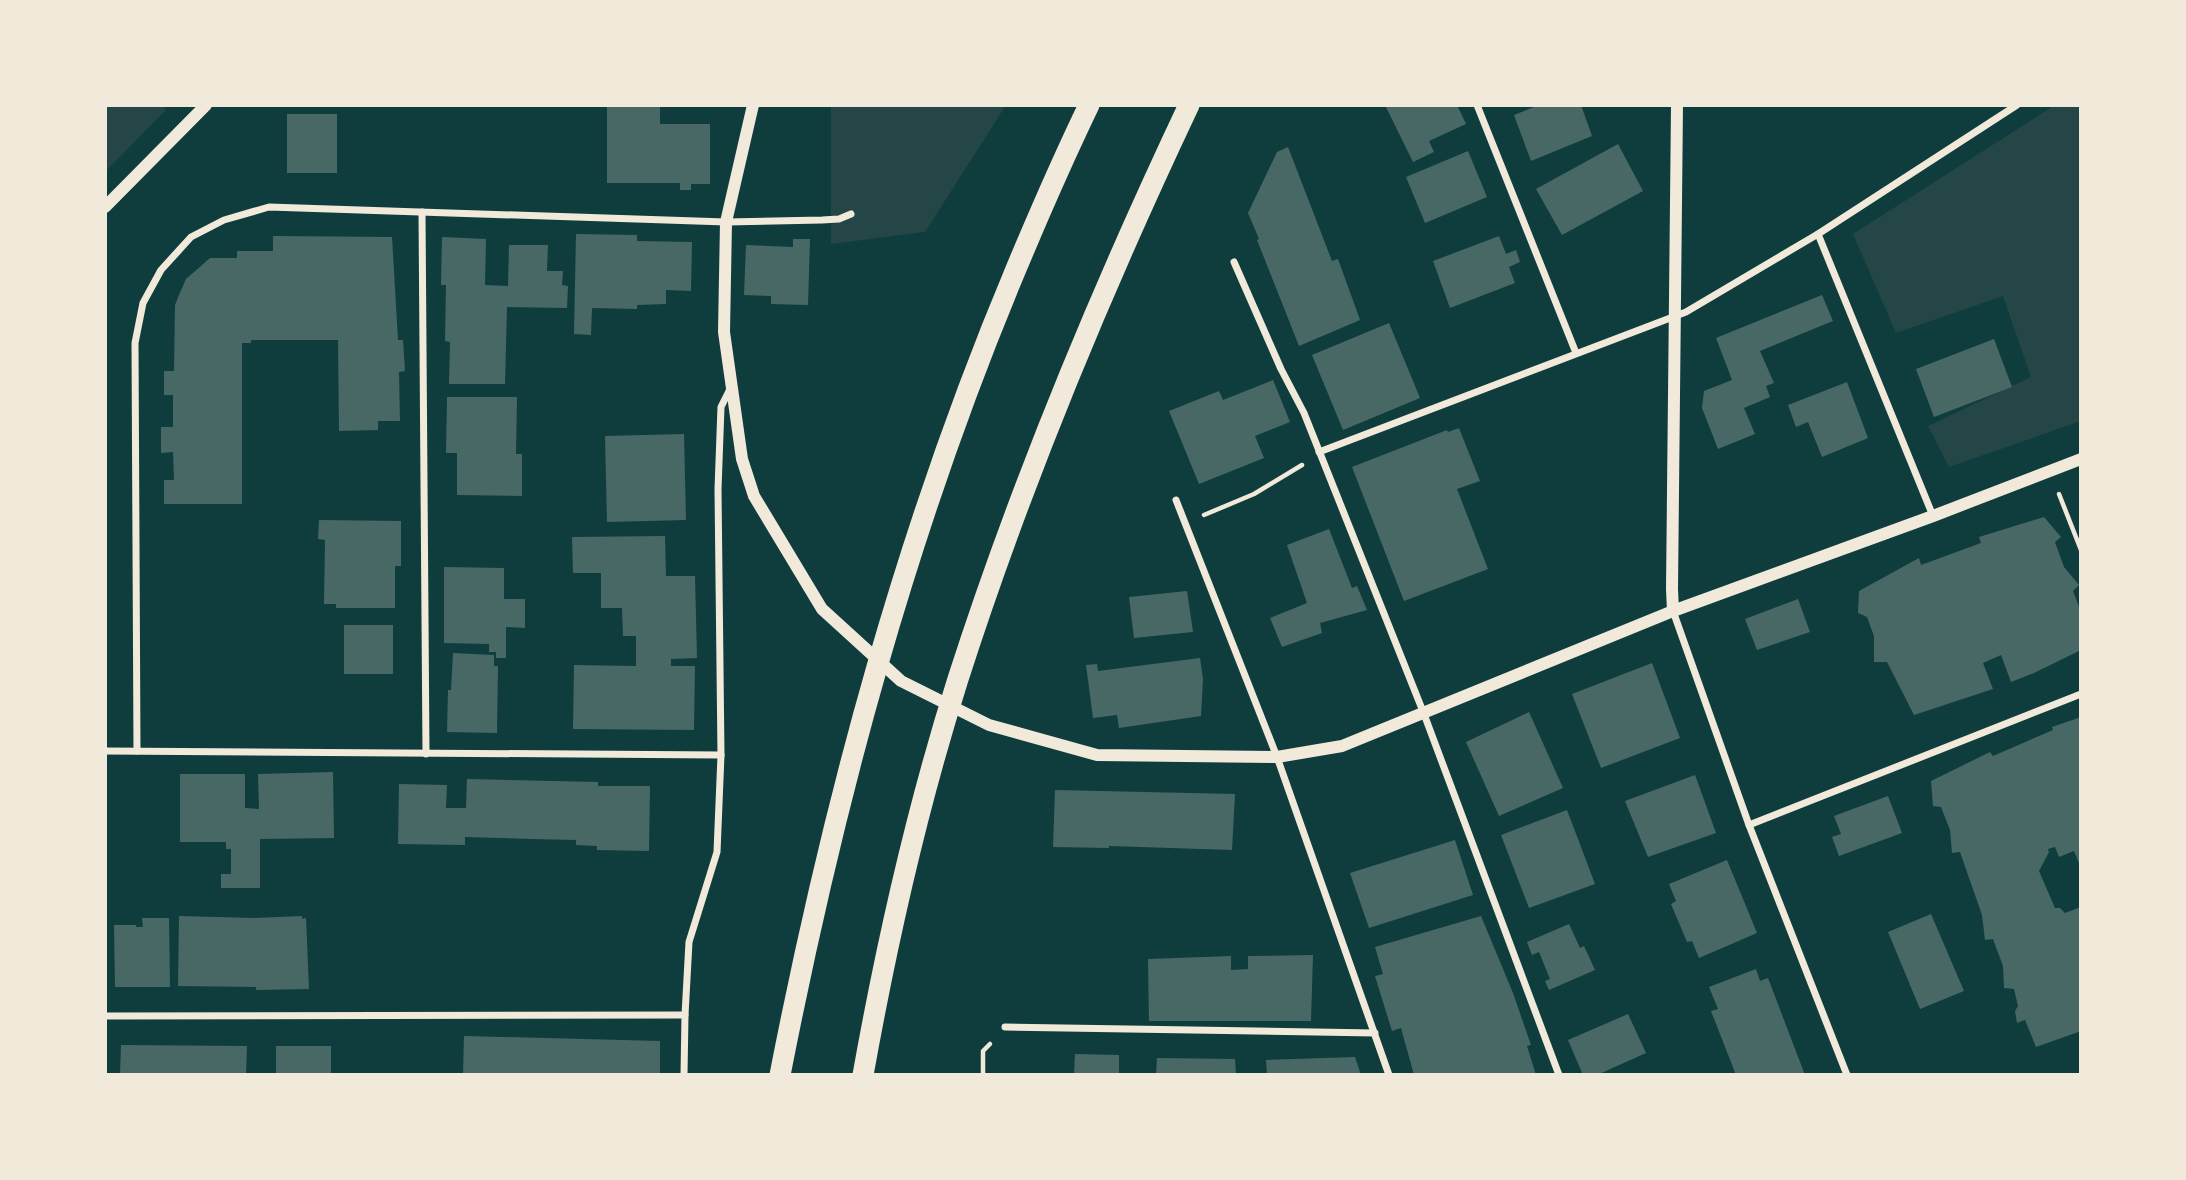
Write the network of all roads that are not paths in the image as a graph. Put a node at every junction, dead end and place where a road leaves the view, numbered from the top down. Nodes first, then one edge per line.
1 (206, 105) edge
2 (753, 105) edge
3 (1089, 105) edge
4 (1189, 105) edge
5 (1477, 105) edge
6 (1676, 105) edge
7 (2017, 105) edge
8 (105, 207) edge
9 (422, 212) junction
10 (851, 214) dead end
11 (726, 222) junction
12 (1818, 234) junction
13 (1234, 262) dead end
14 (1675, 316) junction
15 (1576, 354) junction
16 (730, 389) junction
17 (1320, 452) junction
18 (2081, 459) edge
19 (1176, 500) dead end
20 (1933, 516) junction
21 (1673, 611) junction
22 (2081, 694) edge
23 (1424, 713) junction
24 (105, 751) edge
25 (137, 751) junction
26 (426, 754) junction
27 (721, 755) junction
28 (1277, 757) junction
29 (1749, 825) junction
30 (685, 1015) junction
31 (105, 1016) edge
32 (1005, 1027) road end
33 (1375, 1033) junction
34 (684, 1075) edge
35 (780, 1075) edge
36 (863, 1075) edge
37 (1390, 1075) edge
38 (1559, 1075) edge
39 (1847, 1075) edge

1 - 8 street
2 - 11 street
3 - 35 highway
4 - 36 highway
5 - 15 street
6 - 14 street
7 - 12 street
9 - 11 street
9 - 25 street
9 - 26 street
10 - 11 street
11 - 16 street
12 - 14 street
12 - 20 street
13 - 17 street
14 - 15 street
14 - 21 street
15 - 17 street
16 - 27 street
16 - 28 street
17 - 23 street
18 - 20 street
19 - 28 street
20 - 21 street
21 - 23 street
21 - 29 street
22 - 29 street
23 - 28 street
23 - 38 street
24 - 25 street
25 - 26 street
26 - 27 street
27 - 30 street
28 - 33 street
29 - 39 street
30 - 31 street
30 - 34 street
32 - 33 street
33 - 37 street

